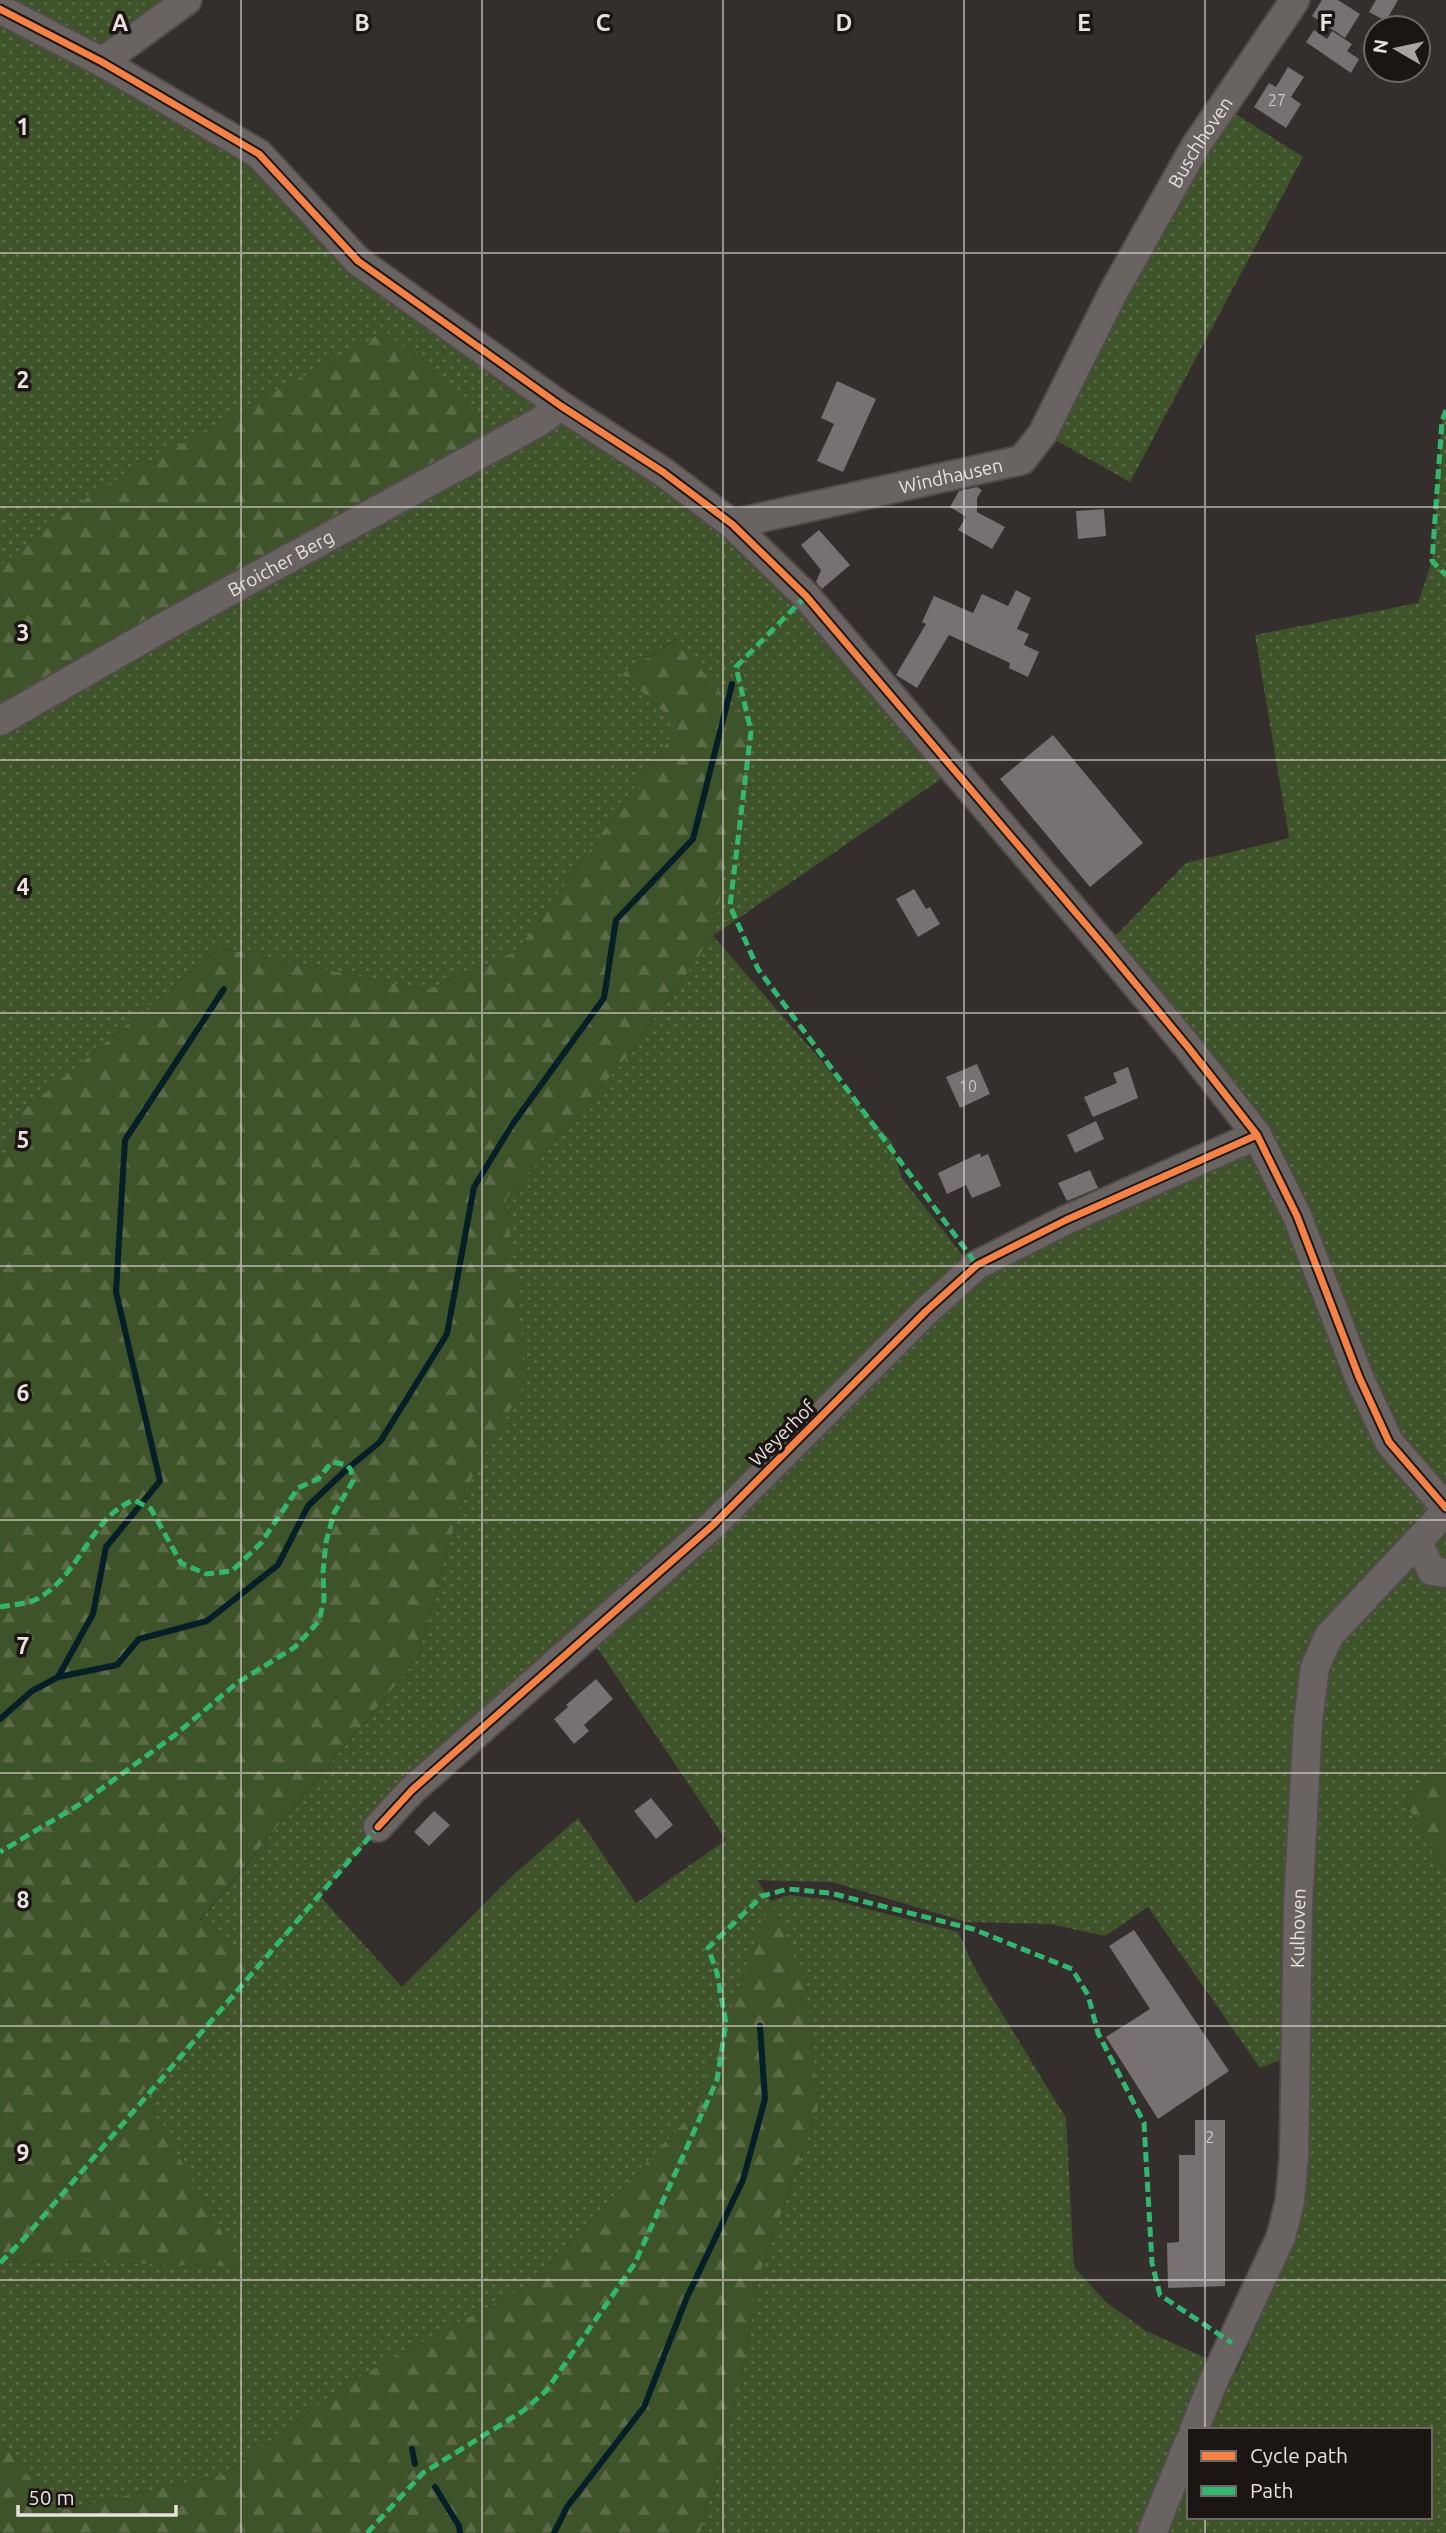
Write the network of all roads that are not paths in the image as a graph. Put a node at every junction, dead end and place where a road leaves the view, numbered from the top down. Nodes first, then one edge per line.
1 (187, 0) edge
2 (1295, 0) edge
3 (0, 9) edge
4 (102, 62) junction
5 (1114, 291) joint
6 (561, 406) junction
7 (732, 524) junction
8 (0, 721) edge
9 (1257, 1135) junction
10 (1446, 1509) edge
11 (1417, 1541) junction
12 (1446, 1573) edge
13 (378, 1827) dead end
14 (1195, 2428) edge
15 (1187, 2447) edge
16 (1152, 2533) edge

1 - 4 street
2 - 5 street, Buschhoven
3 - 4 street
4 - 6 street
5 - 7 street, Windhausen
6 - 7 street
6 - 8 street, Broicher Berg
7 - 9 street
9 - 10 street
9 - 13 street, Weyerhof
10 - 11 street, Kulhoven
11 - 12 street
11 - 14 street, Kulhoven
15 - 16 street

